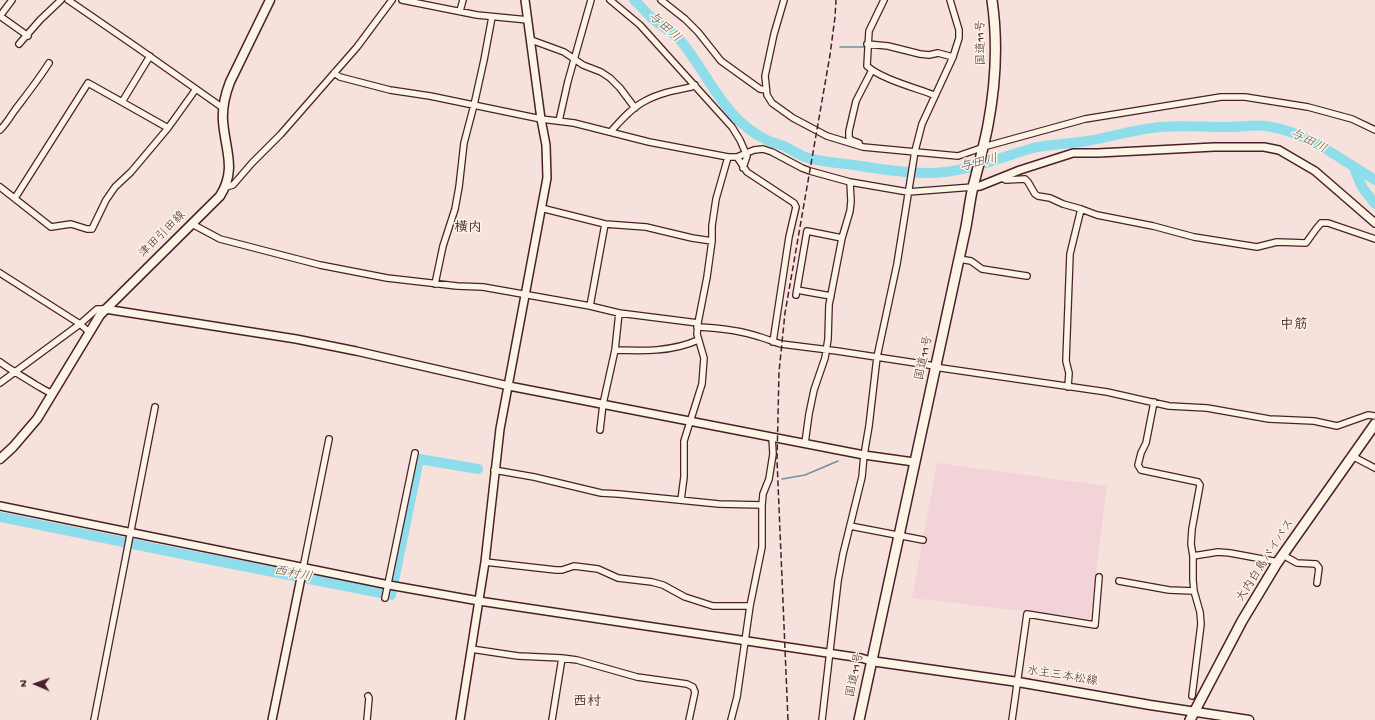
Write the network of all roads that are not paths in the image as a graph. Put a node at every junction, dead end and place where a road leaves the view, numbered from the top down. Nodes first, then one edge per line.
1 (12, 0) edge
2 (61, 0) edge
3 (68, 0) edge
4 (270, 0) edge
5 (392, 0) edge
6 (402, 0) edge
7 (463, 0) edge
8 (525, 0) edge
9 (591, 0) edge
10 (610, 0) edge
11 (660, 0) edge
12 (784, 0) edge
13 (884, 0) edge
14 (950, 0) edge
15 (992, 0) edge
16 (460, 11) junction
17 (0, 16) edge
18 (492, 17) junction
19 (528, 20) junction
20 (28, 36) junction
21 (531, 40) junction
22 (19, 44) dead end
23 (867, 44) junction
24 (150, 56) junction
25 (953, 57) junction
26 (575, 59) junction
27 (49, 63) dead end
28 (872, 70) junction
29 (334, 73) junction
30 (694, 85) junction
31 (196, 89) junction
32 (766, 90) junction
33 (934, 95) junction
34 (122, 102) junction
35 (474, 105) junction
36 (223, 108) junction
37 (635, 108) junction
38 (541, 119) junction
39 (559, 121) junction
40 (168, 128) junction
41 (0, 130) edge
42 (1375, 130) edge
43 (611, 132) junction
44 (864, 147) junction
45 (981, 150) junction
46 (915, 153) junction
47 (745, 154) junction
48 (728, 156) junction
49 (736, 157) junction
50 (744, 168) junction
51 (1001, 178) junction
52 (850, 182) junction
53 (974, 183) junction
54 (0, 187) edge
55 (226, 187) junction
56 (908, 189) junction
57 (15, 198) junction
58 (541, 208) junction
59 (1081, 209) junction
60 (1375, 222) edge
61 (192, 224) junction
62 (605, 224) junction
63 (842, 238) junction
64 (1375, 239) edge
65 (712, 241) junction
66 (959, 259) junction
67 (0, 273) edge
68 (1027, 276) dead end
69 (435, 284) junction
70 (525, 295) junction
71 (831, 296) junction
72 (590, 306) junction
73 (105, 309) junction
74 (619, 313) junction
75 (80, 324) junction
76 (698, 325) junction
77 (89, 332) junction
78 (698, 340) junction
79 (773, 342) junction
80 (615, 350) junction
81 (826, 350) junction
82 (877, 357) junction
83 (0, 362) edge
84 (935, 367) junction
85 (14, 372) junction
86 (0, 383) edge
87 (508, 386) junction
88 (1068, 387) junction
89 (53, 393) junction
90 (1154, 402) junction
91 (603, 404) junction
92 (155, 407) dead end
93 (1375, 416) edge
94 (690, 421) junction
95 (1375, 424) edge
96 (600, 430) dead end
97 (772, 437) junction
98 (329, 439) dead end
99 (805, 443) junction
100 (415, 453) dead end
101 (864, 455) junction
102 (1352, 456) junction
103 (0, 459) edge
104 (914, 462) junction
105 (1375, 468) edge
106 (494, 470) junction
107 (681, 500) junction
108 (762, 505) junction
109 (0, 506) edge
110 (850, 526) junction
111 (131, 533) junction
112 (899, 536) junction
113 (923, 540) dead end
114 (1283, 555) junction
115 (1194, 556) junction
116 (486, 562) junction
117 (1277, 563) junction
118 (303, 568) junction
119 (1099, 577) dead end
120 (1119, 581) dead end
121 (1317, 583) dead end
122 (389, 585) junction
123 (1194, 591) junction
124 (385, 598) dead end
125 (479, 601) junction
126 (750, 606) junction
127 (745, 641) junction
128 (471, 649) junction
129 (830, 654) junction
130 (562, 658) junction
131 (871, 661) junction
132 (1018, 682) junction
133 (368, 696) dead end
134 (1192, 696) dead end
135 (1193, 716) edge
136 (94, 720) edge
137 (272, 720) edge
138 (367, 720) edge
139 (460, 720) edge
140 (552, 720) edge
141 (689, 720) edge
142 (731, 720) edge
143 (822, 720) edge
144 (859, 720) edge
145 (1012, 720) edge
146 (1250, 720) edge

1 - 17 street
2 - 20 street
3 - 24 street
4 - 36 main road, 津田引田線
5 - 29 street
6 - 16 street
7 - 16 street
8 - 19 street
9 - 26 street
10 - 30 street
11 - 32 street
12 - 32 street
13 - 23 street
14 - 25 street
15 - 45 highway, 国道11号
16 - 18 street
17 - 20 street
18 - 19 street
18 - 35 street
19 - 21 street
20 - 22 street
21 - 26 street
21 - 38 street
23 - 25 street
23 - 28 street
24 - 31 street
24 - 34 street
25 - 33 street
26 - 37 street
26 - 39 street
27 - 41 street
28 - 33 street
28 - 44 street
29 - 35 street
29 - 55 street
30 - 37 street
30 - 47 street
31 - 36 street
31 - 40 street
32 - 44 street
33 - 46 street
34 - 40 street
34 - 57 street
35 - 38 street
35 - 69 street
36 - 55 main road, 津田引田線
37 - 43 street
38 - 39 street
38 - 58 street
39 - 43 street
40 - 57 street
42 - 45 street
43 - 48 street
44 - 46 street
45 - 46 street
45 - 53 highway, 国道11号
46 - 56 street
47 - 49 street
47 - 50 street
47 - 52 street
48 - 49 street
48 - 65 street
49 - 50 street
50 - 79 street
51 - 53 street
51 - 59 street
51 - 60 street
52 - 56 street
52 - 63 street
53 - 56 street
53 - 66 highway, 国道11号
54 - 57 street
55 - 61 main road, 津田引田線
56 - 82 street
58 - 62 street
58 - 70 street
59 - 64 street
59 - 88 street
61 - 69 street
61 - 73 main road, 津田引田線
62 - 65 street
62 - 72 street
63 - 71 street
63 - 71 street
65 - 76 street
66 - 68 street
66 - 84 highway, 国道11号
67 - 75 street
69 - 70 street
70 - 72 street
70 - 87 street
71 - 81 street
72 - 74 street
73 - 75 street
73 - 77 main road, 津田引田線
73 - 87 street
74 - 76 street
74 - 80 street
75 - 77 street
75 - 85 street
76 - 78 street
76 - 79 street
77 - 89 main road, 津田引田線
78 - 80 street
78 - 94 street
79 - 81 street
80 - 91 street
81 - 82 street
81 - 99 street
82 - 84 street
82 - 101 street
83 - 85 street
84 - 88 street
84 - 104 highway, 国道11号
85 - 86 street
85 - 89 street
87 - 91 street
87 - 106 street
88 - 90 street
89 - 103 main road, 津田引田線
90 - 93 street
90 - 115 street
91 - 94 street
91 - 96 street
92 - 111 street
94 - 97 street
94 - 107 street
95 - 102 highway, 大内白鳥バイパス
97 - 99 street
97 - 108 street
98 - 118 street
99 - 101 street
100 - 122 street
101 - 104 street
101 - 110 street
102 - 105 street
102 - 114 highway, 大内白鳥バイパス
104 - 112 highway, 国道11号
106 - 107 street
106 - 116 street
107 - 108 street
108 - 126 street
109 - 111 street
110 - 112 street
110 - 129 street
111 - 118 street
111 - 136 street
112 - 113 street
112 - 131 highway, 国道11号
114 - 117 highway, 大内白鳥バイパス
114 - 121 street
115 - 117 street
115 - 123 street
116 - 125 street
116 - 126 street
117 - 135 highway, 大内白鳥バイパス
118 - 122 street
118 - 137 street
119 - 132 street
120 - 123 street
122 - 124 street
122 - 125 street
123 - 134 street
125 - 127 street
125 - 128 street
126 - 127 street
127 - 129 street
127 - 142 street
128 - 130 street
128 - 139 street
129 - 131 street
129 - 143 street
130 - 140 street
130 - 141 street
131 - 132 main road, 水主三本松線
131 - 144 highway, 国道11号
132 - 135 main road, 水主三本松線
132 - 145 street
133 - 138 street
135 - 146 main road, 水主三本松線

